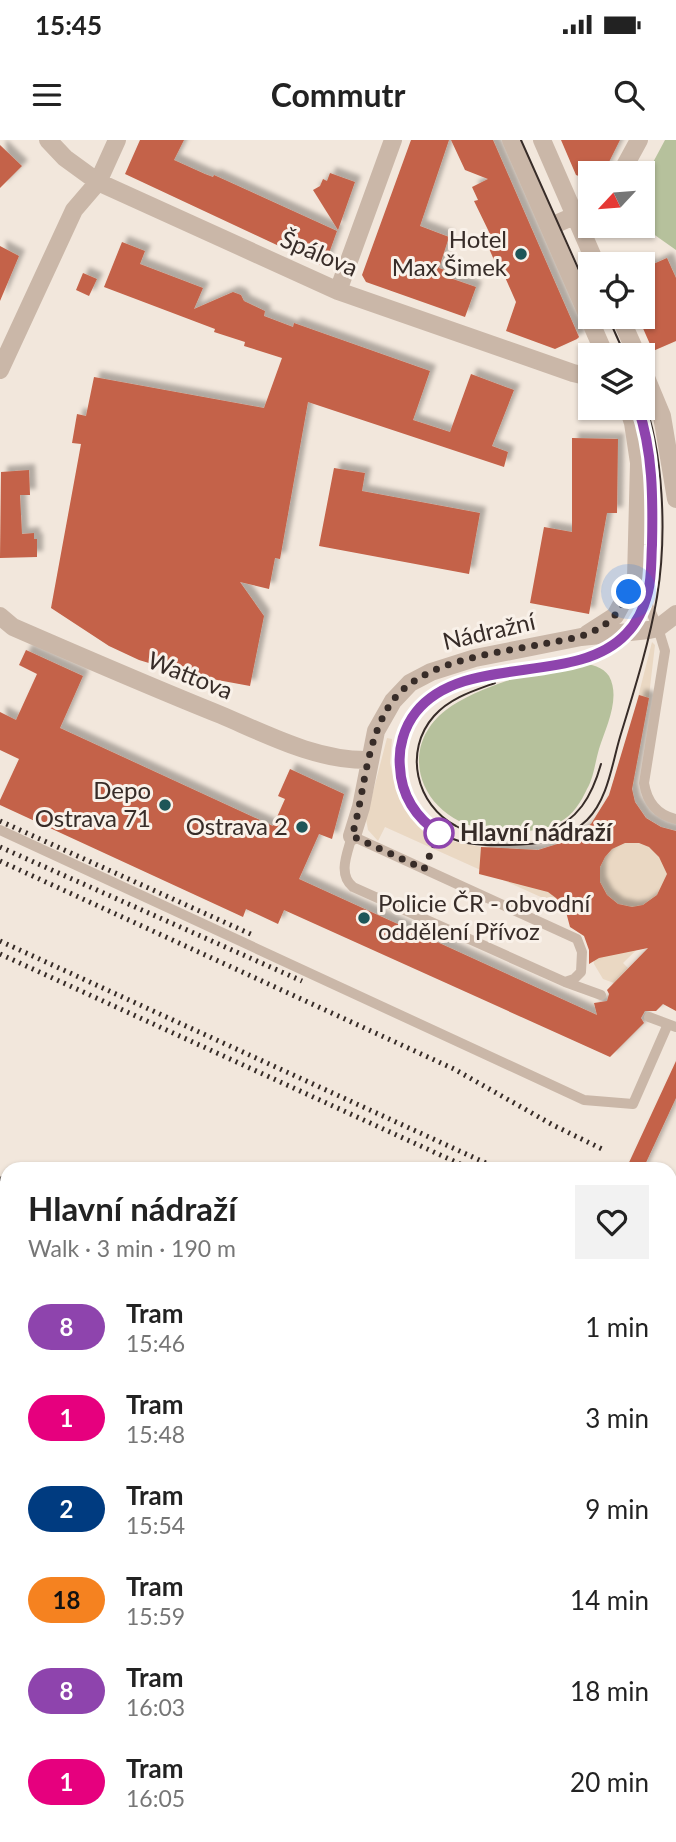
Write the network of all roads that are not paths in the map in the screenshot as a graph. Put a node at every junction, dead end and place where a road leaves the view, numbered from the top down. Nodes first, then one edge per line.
1 (48, 140) edge
2 (117, 140) edge
3 (393, 140) edge
4 (513, 140) edge
5 (639, 140) edge
6 (542, 142) edge
7 (628, 161) edge
8 (98, 181) junction
9 (578, 206) edge
10 (578, 215) edge
11 (549, 227) junction
12 (338, 290) junction
13 (600, 343) edge
14 (0, 370) edge
15 (578, 374) edge
16 (655, 399) edge
17 (631, 420) edge
18 (676, 499) edge
19 (636, 578) junction
20 (676, 614) edge
21 (0, 616) edge
22 (658, 628) junction
23 (581, 637) junction
24 (369, 760) junction
25 (676, 819) edge
26 (0, 830) edge
27 (352, 836) junction
28 (565, 982) junction
29 (601, 995) dead end
30 (649, 1017) dead end
31 (672, 1026) edge

1 - 8 street, Špálova
2 - 8 street
3 - 12 street
4 - 11 street
5 - 7 street
6 - 9 street
8 - 12 street, Špálova
8 - 14 street
10 - 11 street
11 - 13 street
12 - 15 street, Špálova
16 - 18 street
17 - 19 street, Nádražní
19 - 22 lane
19 - 23 street, Nádražní
20 - 22 street, Nádražní
21 - 24 street, Wattova
22 - 23 street, Nádražní
22 - 25 lane
23 - 24 street, Nádražní
24 - 27 street, Nádražní
26 - 31 lane
27 - 28 lane
27 - 28 lane
28 - 29 lane
30 - 31 lane

